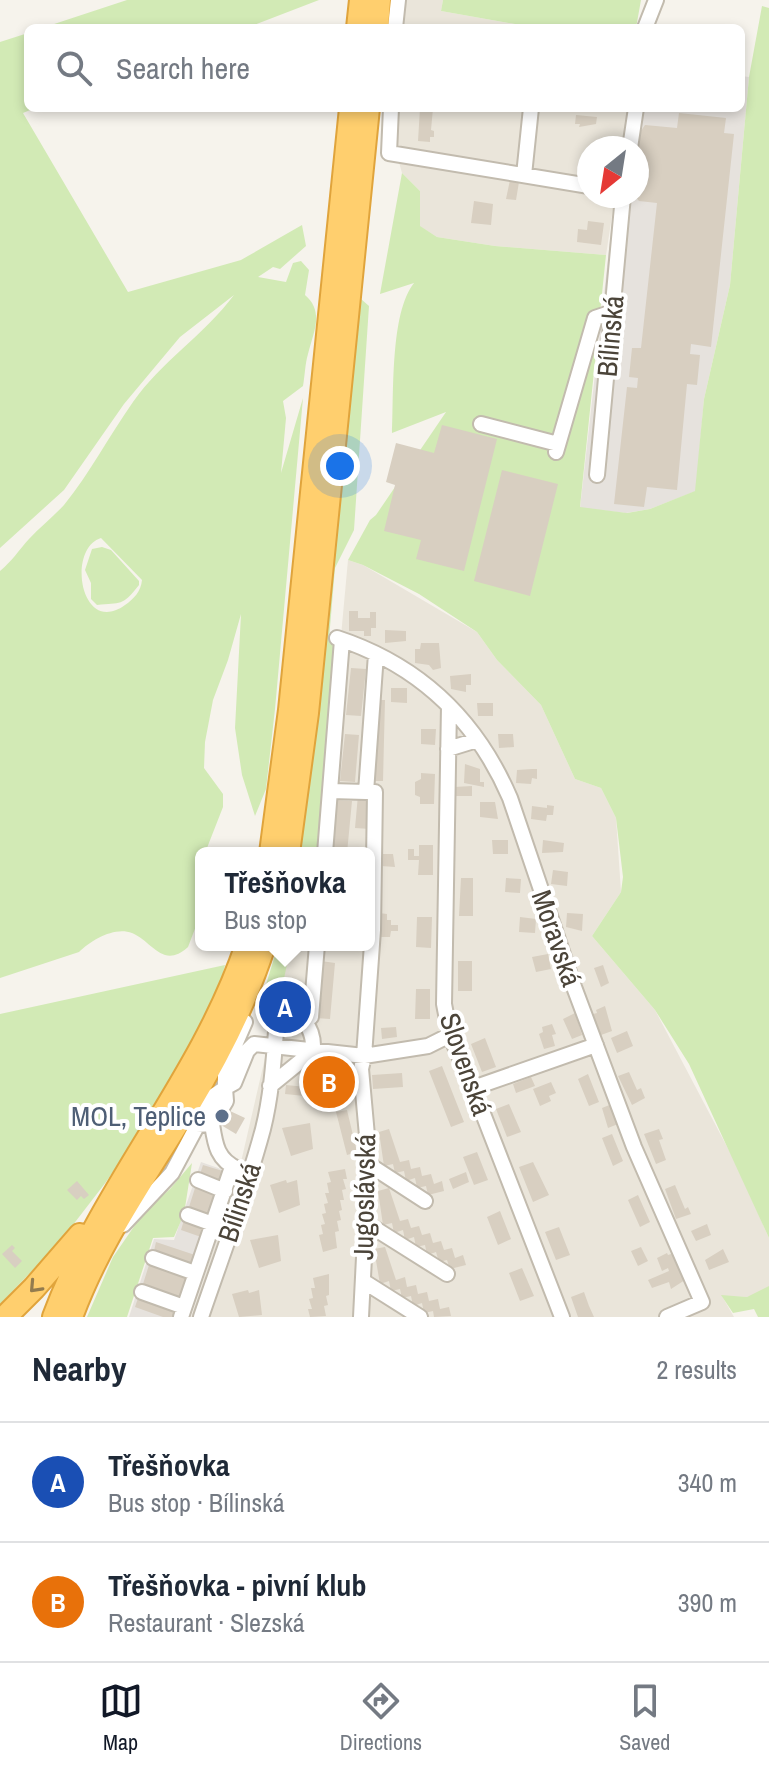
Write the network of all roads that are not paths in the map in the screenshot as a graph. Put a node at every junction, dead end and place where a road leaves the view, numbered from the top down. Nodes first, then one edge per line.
1 (361, 0) edge
2 (379, 0) edge
3 (398, 0) edge
4 (656, 0) edge
5 (358, 24) edge
6 (377, 24) edge
7 (395, 24) edge
8 (647, 24) edge
9 (351, 112) edge
10 (368, 112) edge
11 (391, 112) edge
12 (531, 112) edge
13 (635, 112) edge
14 (632, 136) edge
15 (389, 153) junction
16 (362, 166) junction
17 (524, 175) junction
18 (577, 184) edge
19 (622, 208) edge
20 (613, 312) junction
21 (481, 424) dead end
22 (597, 475) dead end
23 (376, 654) junction
24 (449, 706) junction
25 (477, 740) junction
26 (448, 749) junction
27 (331, 791) junction
28 (366, 792) junction
29 (272, 847) edge
30 (291, 847) edge
31 (326, 847) edge
32 (374, 847) edge
33 (245, 951) edge
34 (262, 951) edge
35 (272, 951) edge
36 (316, 951) edge
37 (372, 951) edge
38 (311, 1017) dead end
39 (450, 1035) junction
40 (596, 1045) junction
41 (275, 1046) junction
42 (313, 1051) junction
43 (364, 1056) junction
44 (270, 1086) junction
45 (225, 1088) junction
46 (473, 1088) junction
47 (204, 1125) junction
48 (368, 1164) junction
49 (232, 1167) junction
50 (249, 1173) junction
51 (198, 1180) dead end
52 (120, 1184) junction
53 (225, 1191) junction
54 (425, 1201) dead end
55 (188, 1215) dead end
56 (366, 1223) junction
57 (213, 1224) junction
58 (153, 1258) dead end
59 (195, 1273) junction
60 (447, 1274) dead end
61 (363, 1281) junction
62 (142, 1292) dead end
63 (696, 1309) edge
64 (182, 1312) edge
65 (5, 1317) edge
66 (54, 1317) edge
67 (72, 1317) edge
68 (201, 1317) edge
69 (361, 1317) edge
70 (420, 1317) edge
71 (562, 1317) edge
72 (667, 1317) edge

1 - 5 highway
2 - 6 highway
3 - 7 street
4 - 8 street
9 - 29 highway
10 - 16 highway
11 - 15 street
12 - 17 street
13 - 14 street
15 - 16 street
15 - 17 street
16 - 30 highway
17 - 18 street
19 - 20 street, Bílinská
20 - 21 street
20 - 22 street, Bílinská
23 - 24 street, Moravská
23 - 27 street, Moravská
23 - 28 street, Jugoslávská
24 - 25 street, Moravská
24 - 26 street, Slovenská
25 - 26 street
25 - 40 street, Moravská
26 - 39 street, Slovenská
27 - 28 street
27 - 31 street
28 - 32 street, Jugoslávská
33 - 52 highway
34 - 67 highway
35 - 45 street
36 - 38 street
37 - 43 street, Jugoslávská
39 - 43 street
39 - 46 street, Slovenská
40 - 46 street
40 - 63 street, Moravská
41 - 42 street
41 - 42 street, Bílinská
41 - 44 street, Bílinská
41 - 45 street
42 - 43 street
42 - 44 street
43 - 48 street, Jugoslávská
44 - 50 street, Bílinská
45 - 47 street
46 - 71 street, Slovenská
47 - 49 street
47 - 67 street
48 - 54 street
48 - 56 street, Jugoslávská
49 - 50 street
49 - 53 street
50 - 68 street, Bílinská
51 - 53 street
52 -> 65 highway
52 - 66 highway
53 - 57 street
55 - 57 street
56 - 60 street
56 - 61 street, Jugoslávská
57 - 59 street
58 - 59 street
59 - 64 street
61 - 69 street, Jugoslávská
61 - 70 street
62 - 64 street
63 - 72 street

